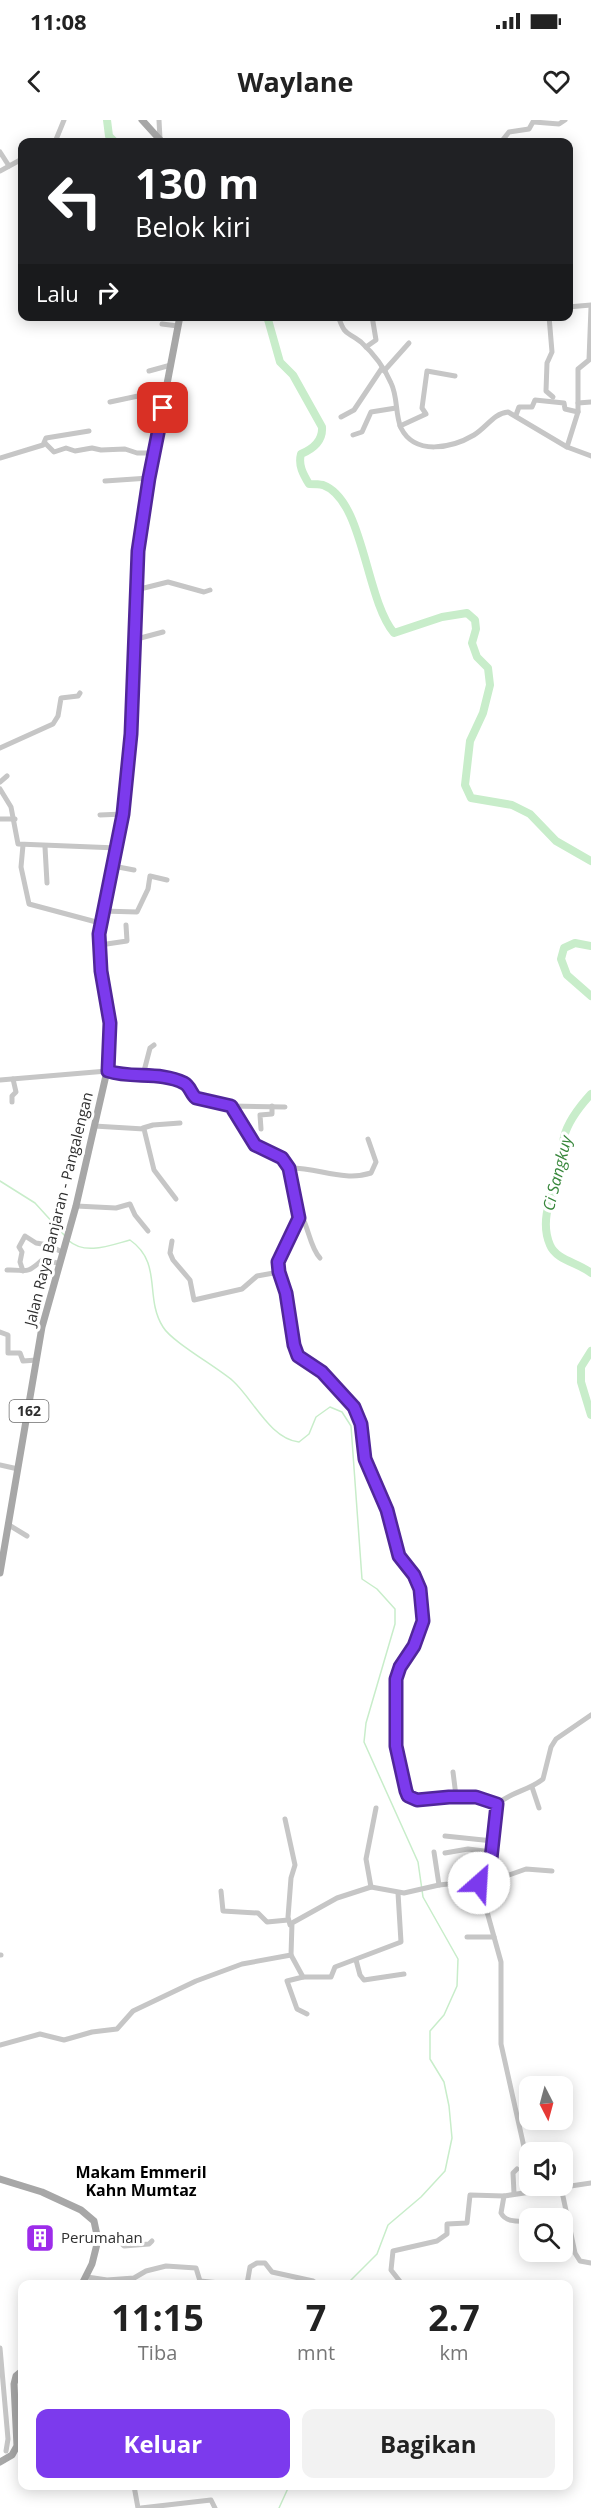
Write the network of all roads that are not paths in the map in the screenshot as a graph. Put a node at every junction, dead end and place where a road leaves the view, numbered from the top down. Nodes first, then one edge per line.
1 (64, 120) edge
2 (142, 120) edge
3 (159, 120) edge
4 (565, 120) edge
5 (534, 121) edge
6 (57, 138) edge
7 (158, 138) edge
8 (161, 138) edge
9 (504, 138) edge
10 (0, 152) edge
11 (18, 161) edge
12 (9, 166) junction
13 (0, 171) edge
14 (591, 306) edge
15 (573, 307) edge
16 (179, 321) edge
17 (340, 321) edge
18 (373, 321) edge
19 (549, 321) edge
20 (162, 324) dead end
21 (178, 326) junction
22 (410, 343) dead end
23 (366, 347) junction
24 (171, 365) junction
25 (383, 370) junction
26 (148, 371) dead end
27 (455, 376) dead end
28 (546, 391) junction
29 (553, 397) dead end
30 (165, 398) junction
31 (535, 400) junction
32 (110, 402) dead end
33 (591, 402) edge
34 (578, 403) junction
35 (396, 408) junction
36 (578, 412) junction
37 (516, 415) junction
38 (341, 417) dead end
39 (400, 426) junction
40 (89, 431) dead end
41 (353, 435) dead end
42 (45, 443) junction
43 (567, 447) junction
44 (154, 453) junction
45 (591, 456) edge
46 (0, 458) edge
47 (149, 478) junction
48 (105, 482) dead end
49 (136, 590) junction
50 (210, 590) dead end
51 (163, 632) dead end
52 (134, 640) junction
53 (80, 693) dead end
54 (0, 748) edge
55 (7, 776) dead end
56 (0, 782) edge
57 (0, 789) edge
58 (123, 814) junction
59 (100, 815) dead end
60 (0, 819) edge
61 (15, 819) junction
62 (23, 845) junction
63 (45, 847) junction
64 (117, 848) junction
65 (113, 866) junction
66 (134, 870) dead end
67 (167, 880) dead end
68 (47, 883) dead end
69 (102, 911) junction
70 (100, 923) junction
71 (126, 926) dead end
72 (100, 945) junction
73 (154, 1045) dead end
74 (108, 1071) junction
75 (143, 1075) junction
76 (12, 1079) junction
77 (0, 1080) edge
78 (12, 1102) dead end
79 (231, 1106) junction
80 (272, 1106) junction
81 (285, 1107) dead end
82 (180, 1123) dead end
83 (94, 1126) junction
84 (142, 1128) junction
85 (261, 1129) dead end
86 (368, 1139) dead end
87 (289, 1168) junction
88 (176, 1199) dead end
89 (76, 1206) junction
90 (299, 1214) junction
91 (148, 1231) dead end
92 (172, 1241) dead end
93 (62, 1251) junction
94 (320, 1258) dead end
95 (58, 1263) junction
96 (7, 1270) dead end
97 (23, 1271) junction
98 (279, 1272) junction
99 (0, 1332) edge
100 (37, 1360) junction
101 (0, 1465) edge
102 (18, 1469) junction
103 (9, 1525) junction
104 (27, 1536) dead end
105 (0, 1573) edge
106 (591, 1716) edge
107 (453, 1772) dead end
108 (532, 1787) junction
109 (456, 1797) junction
110 (497, 1804) junction
111 (376, 1808) dead end
112 (539, 1808) dead end
113 (285, 1819) dead end
114 (445, 1836) dead end
115 (493, 1841) junction
116 (434, 1852) dead end
117 (492, 1852) junction
118 (445, 1853) dead end
119 (552, 1871) dead end
120 (489, 1877) junction
121 (479, 1883) junction
122 (439, 1886) junction
123 (372, 1887) junction
124 (221, 1891) dead end
125 (398, 1893) junction
126 (289, 1922) junction
127 (467, 1937) dead end
128 (494, 1937) junction
129 (291, 1955) junction
130 (356, 1960) junction
131 (404, 1974) dead end
132 (303, 1977) junction
133 (307, 2014) dead end
134 (0, 2045) edge
135 (522, 2142) edge
136 (518, 2169) dead end
137 (4, 2181) edge
138 (591, 2183) edge
139 (573, 2185) edge
140 (0, 2186) edge
141 (519, 2192) edge
142 (514, 2193) junction
143 (504, 2196) junction
144 (519, 2220) edge
145 (98, 2240) junction
146 (152, 2241) dead end
147 (573, 2242) edge
148 (591, 2263) edge
149 (87, 2277) junction
150 (85, 2280) edge
151 (106, 2280) edge
152 (126, 2280) edge
153 (200, 2280) edge
154 (248, 2280) edge
155 (308, 2280) edge
156 (399, 2280) edge
157 (0, 2348) edge
158 (18, 2376) edge
159 (2, 2380) edge
160 (18, 2402) edge
161 (18, 2439) edge
162 (6, 2451) edge
163 (0, 2462) edge
164 (135, 2490) edge
165 (140, 2508) edge
166 (215, 2508) edge

1 - 6 street
2 - 7 main road
3 - 8 street
4 - 5 street
5 - 9 street
10 - 12 street
11 - 12 street
12 - 13 street
14 - 15 street
14 - 34 street
16 - 21 main road, Jalan Raya Banjaran - Pangalengan / 162
17 - 23 street
18 - 23 street
19 - 28 street
20 - 21 street
21 - 24 main road, Jalan Raya Banjaran - Pangalengan / 162
22 - 25 street
23 - 25 street
24 - 26 street
24 - 30 main road, Jalan Raya Banjaran - Pangalengan / 162
25 - 35 street
25 - 38 street
27 - 39 street
28 - 29 street
28 - 31 street
30 - 32 street
30 - 44 main road, Jalan Raya Banjaran - Pangalengan / 162
31 - 36 street
31 - 37 street
33 - 34 street
34 - 36 street
35 - 39 street
35 - 41 street
36 - 43 street
37 - 39 street
37 - 43 street
40 - 42 street
42 - 44 street
42 - 46 street
43 - 45 street
44 - 47 main road, Jalan Raya Banjaran - Pangalengan / 162
47 - 48 street
47 - 49 main road, Jalan Raya Banjaran - Pangalengan / 162
49 - 50 street
49 - 52 main road, Jalan Raya Banjaran - Pangalengan / 162
51 - 52 street
52 - 58 main road, Jalan Raya Banjaran - Pangalengan / 162
53 - 54 street
55 - 56 street
57 - 61 street
58 - 59 street
58 - 64 main road, Jalan Raya Banjaran - Pangalengan / 162
60 - 61 street
61 - 62 street
62 - 63 street
62 - 70 street
63 - 64 street
63 - 68 street
64 - 65 main road, Jalan Raya Banjaran - Pangalengan / 162
65 - 66 street
65 - 69 main road, Jalan Raya Banjaran - Pangalengan / 162
67 - 69 street
69 - 70 main road, Jalan Raya Banjaran - Pangalengan / 162
70 - 72 main road, Jalan Raya Banjaran - Pangalengan / 162
71 - 72 street
72 - 74 main road, Jalan Raya Banjaran - Pangalengan / 162
73 - 75 street
74 - 75 street
74 - 76 street
74 - 83 main road, Jalan Raya Banjaran - Pangalengan / 162
75 - 79 street
76 - 77 street
76 - 78 street
79 - 80 street
79 - 87 street
80 - 81 street
80 - 85 street
82 - 84 street
83 - 84 street
83 - 89 main road, Jalan Raya Banjaran - Pangalengan / 162
84 - 88 street
86 - 87 street
87 - 90 street
89 - 91 street
89 - 93 main road, Jalan Raya Banjaran - Pangalengan / 162
90 - 94 street
90 - 98 street
92 - 98 street
93 - 95 main road, Jalan Raya Banjaran - Pangalengan / 162
93 - 97 street
95 - 97 street
95 - 100 main road, Jalan Raya Banjaran - Pangalengan / 162
96 - 97 street
98 - 109 street
99 - 100 street
100 - 102 main road, Jalan Raya Banjaran - Pangalengan / 162
101 - 102 street
102 - 103 main road, Jalan Raya Banjaran - Pangalengan / 162
103 - 104 street
103 - 105 main road, Jalan Raya Banjaran - Pangalengan / 162
106 - 108 street
107 - 109 street
108 - 110 street
108 - 112 street
109 - 110 street
110 - 115 street
111 - 123 street
113 - 126 street
114 - 115 street
115 - 117 street
116 - 122 street
117 - 118 street
117 - 120 street
119 - 120 street
120 - 121 street
121 - 122 street
121 - 128 street
122 - 125 street
123 - 125 street
123 - 126 street
124 - 126 street
125 - 130 street
126 - 129 street
127 - 128 street
128 - 135 street
129 - 132 street
129 - 134 street
130 - 131 street
130 - 132 street
132 - 133 street
136 - 142 street
137 - 140 street
137 - 145 main road
138 - 139 street
141 - 142 street
142 - 143 street
143 - 144 street
143 - 156 street
145 - 146 street
145 - 149 main road
147 - 148 street
149 - 150 main road
149 - 151 street
152 - 153 street
154 - 155 street
157 - 159 street
158 - 160 main road
159 - 162 street
161 - 162 main road
162 - 163 main road
164 - 165 street
165 - 166 street

